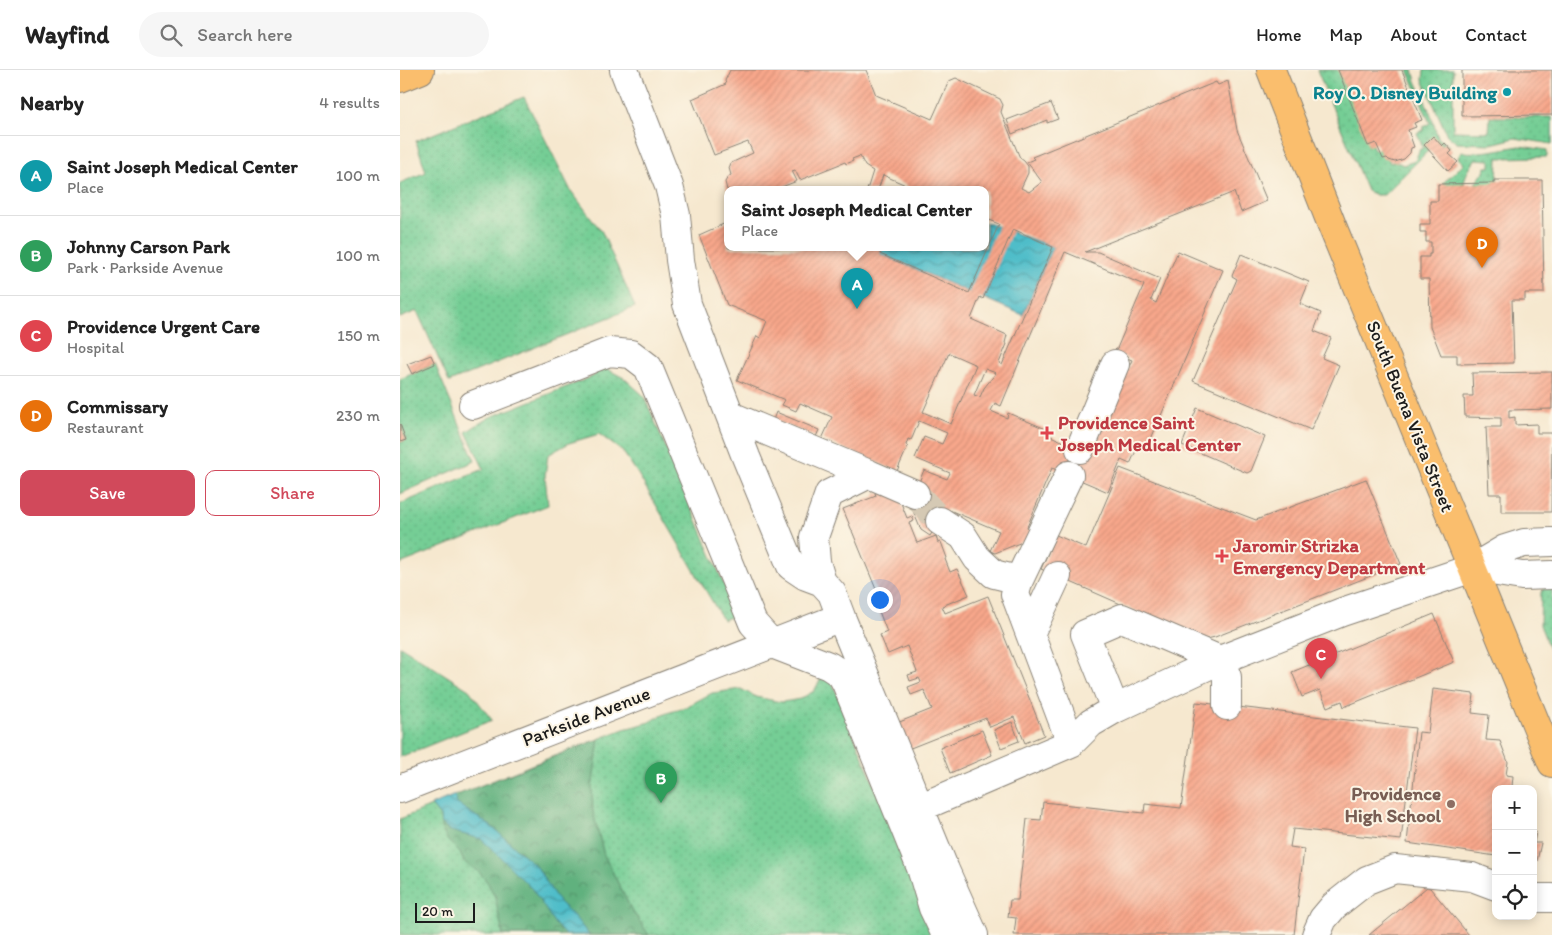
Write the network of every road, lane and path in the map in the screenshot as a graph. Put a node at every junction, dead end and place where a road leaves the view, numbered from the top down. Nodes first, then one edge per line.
1 (420, 70) edge
2 (624, 70) edge
3 (1271, 70) edge
4 (400, 78) edge
5 (1115, 364) dead end
6 (473, 405) dead end
7 (731, 416) junction
8 (1080, 449) dead end
9 (869, 474) junction
10 (1069, 475) dead end
11 (915, 494) tunnel mouth
12 (940, 521) tunnel mouth
13 (1552, 542) edge
14 (1473, 568) junction
15 (1552, 575) edge
16 (1057, 576) dead end
17 (1019, 580) junction
18 (822, 582) junction
19 (841, 617) junction
20 (1030, 634) junction
21 (772, 644) junction
22 (1220, 660) junction
23 (1227, 706) dead end
24 (1114, 709) junction
25 (1071, 743) junction
26 (1552, 762) edge
27 (400, 789) edge
28 (919, 808) junction
29 (1492, 884) edge
30 (1537, 898) edge
31 (1552, 898) edge
32 (967, 933) edge
33 (1316, 935) edge

1 - 4 main road
2 - 7 street
3 - 14 main road, South Buena Vista Street
5 - 8 street
6 - 21 street
7 - 9 street
7 - 18 street
9 - 11 street
9 - 18 street
10 - 17 street
12 - 17 street
13 - 14 street
14 - 15 street
14 - 22 street
14 - 26 main road, South Buena Vista Street
16 - 20 street
17 - 20 street
18 - 19 street
19 - 21 street, Parkside Avenue
19 - 28 street
20 - 25 street
21 - 27 street, Parkside Avenue
21 - 32 street
22 - 23 street
22 - 24 street
22 - 24 street
24 - 25 street
25 - 28 street
28 - 32 street
29 - 33 street
30 - 31 street

